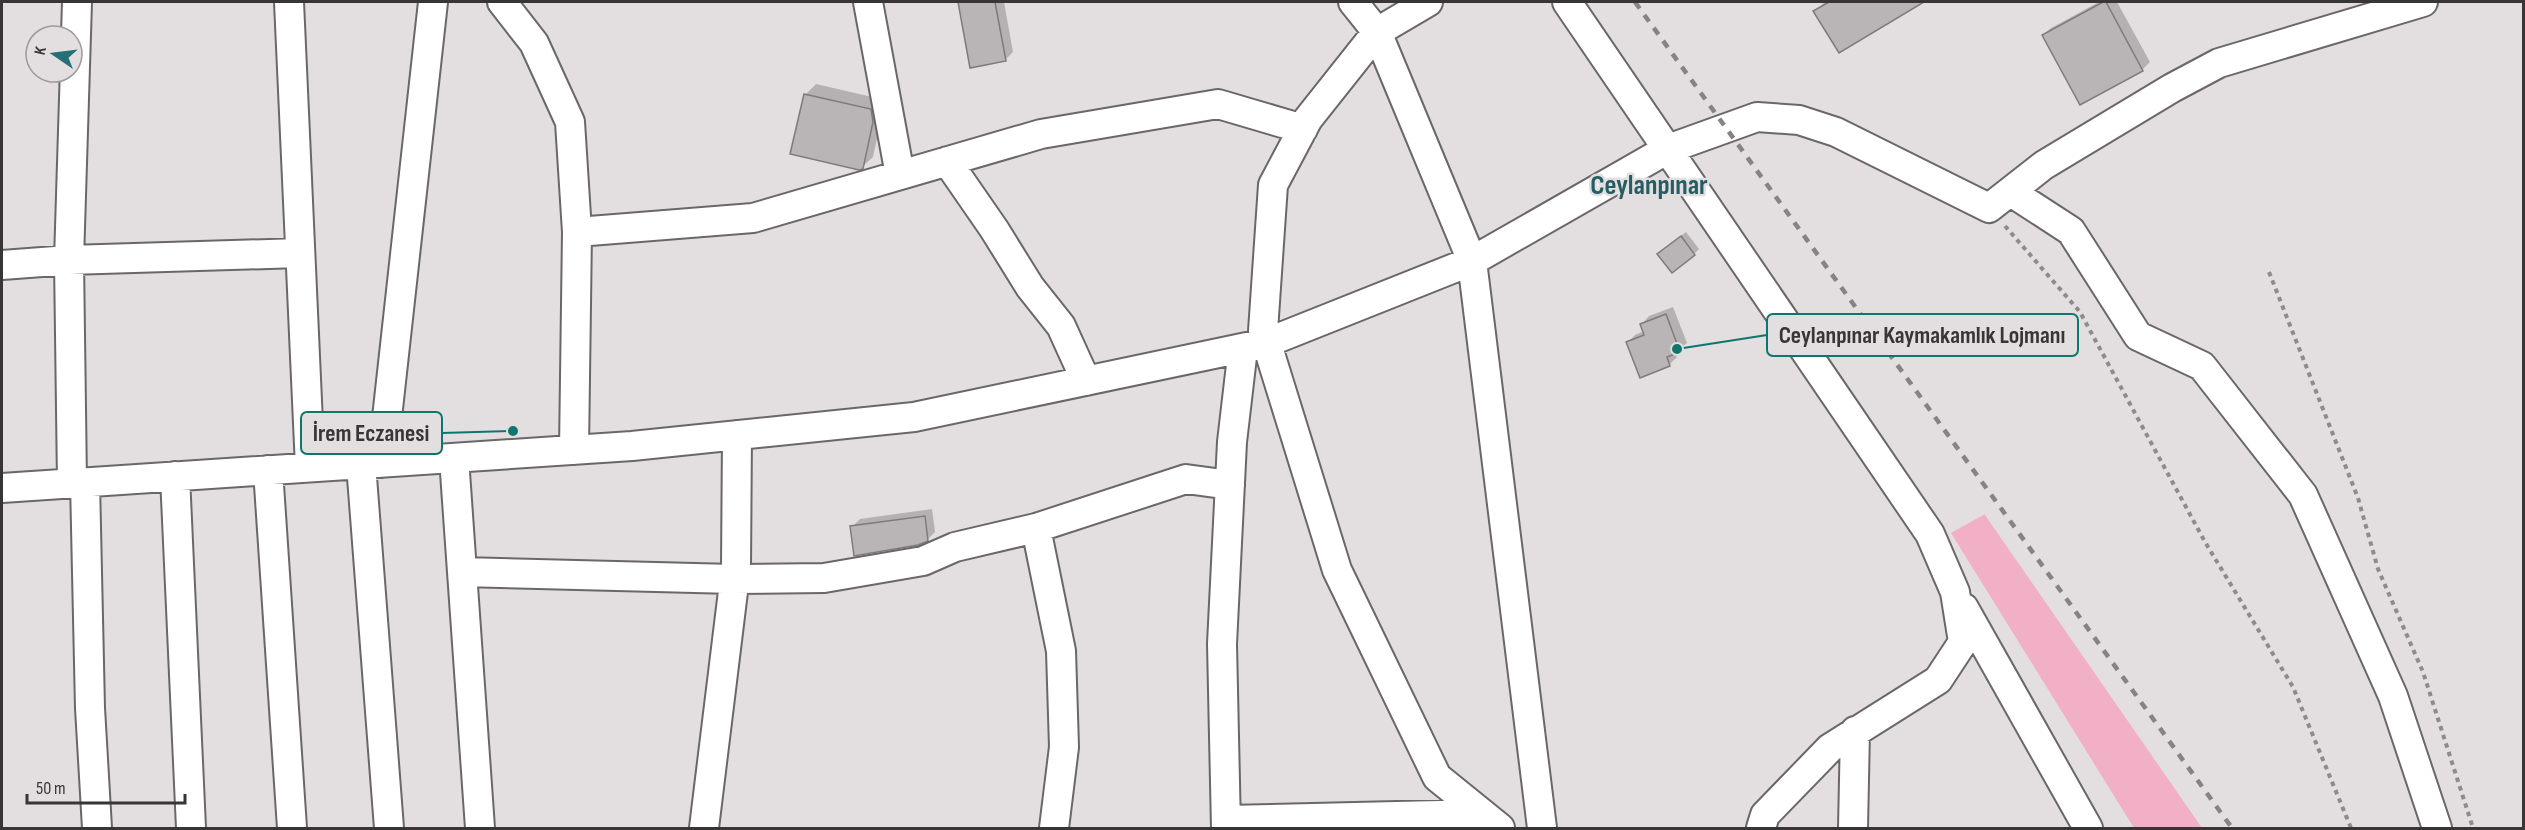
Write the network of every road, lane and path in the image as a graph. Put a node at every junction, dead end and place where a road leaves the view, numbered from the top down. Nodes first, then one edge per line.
1 (76, 2) edge
2 (289, 2) edge
3 (433, 2) edge
4 (502, 2) edge
5 (868, 2) edge
6 (1353, 2) edge
7 (1428, 2) edge
8 (1567, 2) edge
9 (2423, 2) edge
10 (1377, 32) junction
11 (1303, 129) junction
12 (1668, 149) junction
13 (947, 161) junction
14 (900, 175) junction
15 (2000, 200) junction
16 (577, 232) junction
17 (300, 253) junction
18 (69, 260) junction
19 (1472, 261) junction
20 (2, 265) edge
21 (2269, 272) dead end
22 (1255, 346) junction
23 (1086, 381) junction
24 (737, 435) junction
25 (574, 450) junction
26 (454, 458) junction
27 (372, 463) junction
28 (310, 467) junction
29 (268, 470) junction
30 (175, 476) junction
31 (79, 482) junction
32 (1230, 485) junction
33 (2, 488) edge
34 (1036, 528) junction
35 (462, 572) junction
36 (734, 579) junction
37 (1954, 592) junction
38 (1855, 731) junction
39 (1491, 821) edge
40 (1226, 824) edge
41 (97, 828) edge
42 (191, 828) edge
43 (292, 828) edge
44 (389, 828) edge
45 (480, 828) edge
46 (704, 828) edge
47 (1054, 828) edge
48 (1542, 828) edge
49 (1761, 828) edge
50 (1853, 828) edge
51 (2088, 828) edge
52 (2351, 828) edge
53 (2437, 828) edge
54 (2473, 828) edge

1 - 18 street
2 - 17 street
3 - 27 street
4 - 16 street
5 - 14 street
6 - 10 street
7 - 10 street
8 - 12 street
9 - 15 street
10 - 11 street
10 - 19 street
11 - 13 street
11 - 22 street
12 - 15 street
12 - 19 street
12 - 37 street
13 - 14 street
13 - 23 street
14 - 16 street
15 - 52 path
15 - 53 street
16 - 25 street
17 - 18 street
17 - 28 street
18 - 20 street
18 - 31 street
19 - 22 street
19 - 48 street
21 - 54 path
22 - 23 street
22 - 32 street
22 - 39 street
23 - 24 street
24 - 25 street
24 - 36 street
25 - 26 street
26 - 27 street
26 - 35 street
27 - 28 street
27 - 44 street
28 - 29 street
29 - 30 street
29 - 43 street
30 - 31 street
30 - 42 street
31 - 33 street
31 - 41 street
32 - 34 street
32 - 40 street
34 - 36 street
34 - 47 street
35 - 36 street
35 - 45 street
36 - 46 street
37 - 38 street
37 - 51 street
38 - 49 street
38 - 50 street
39 - 40 street

